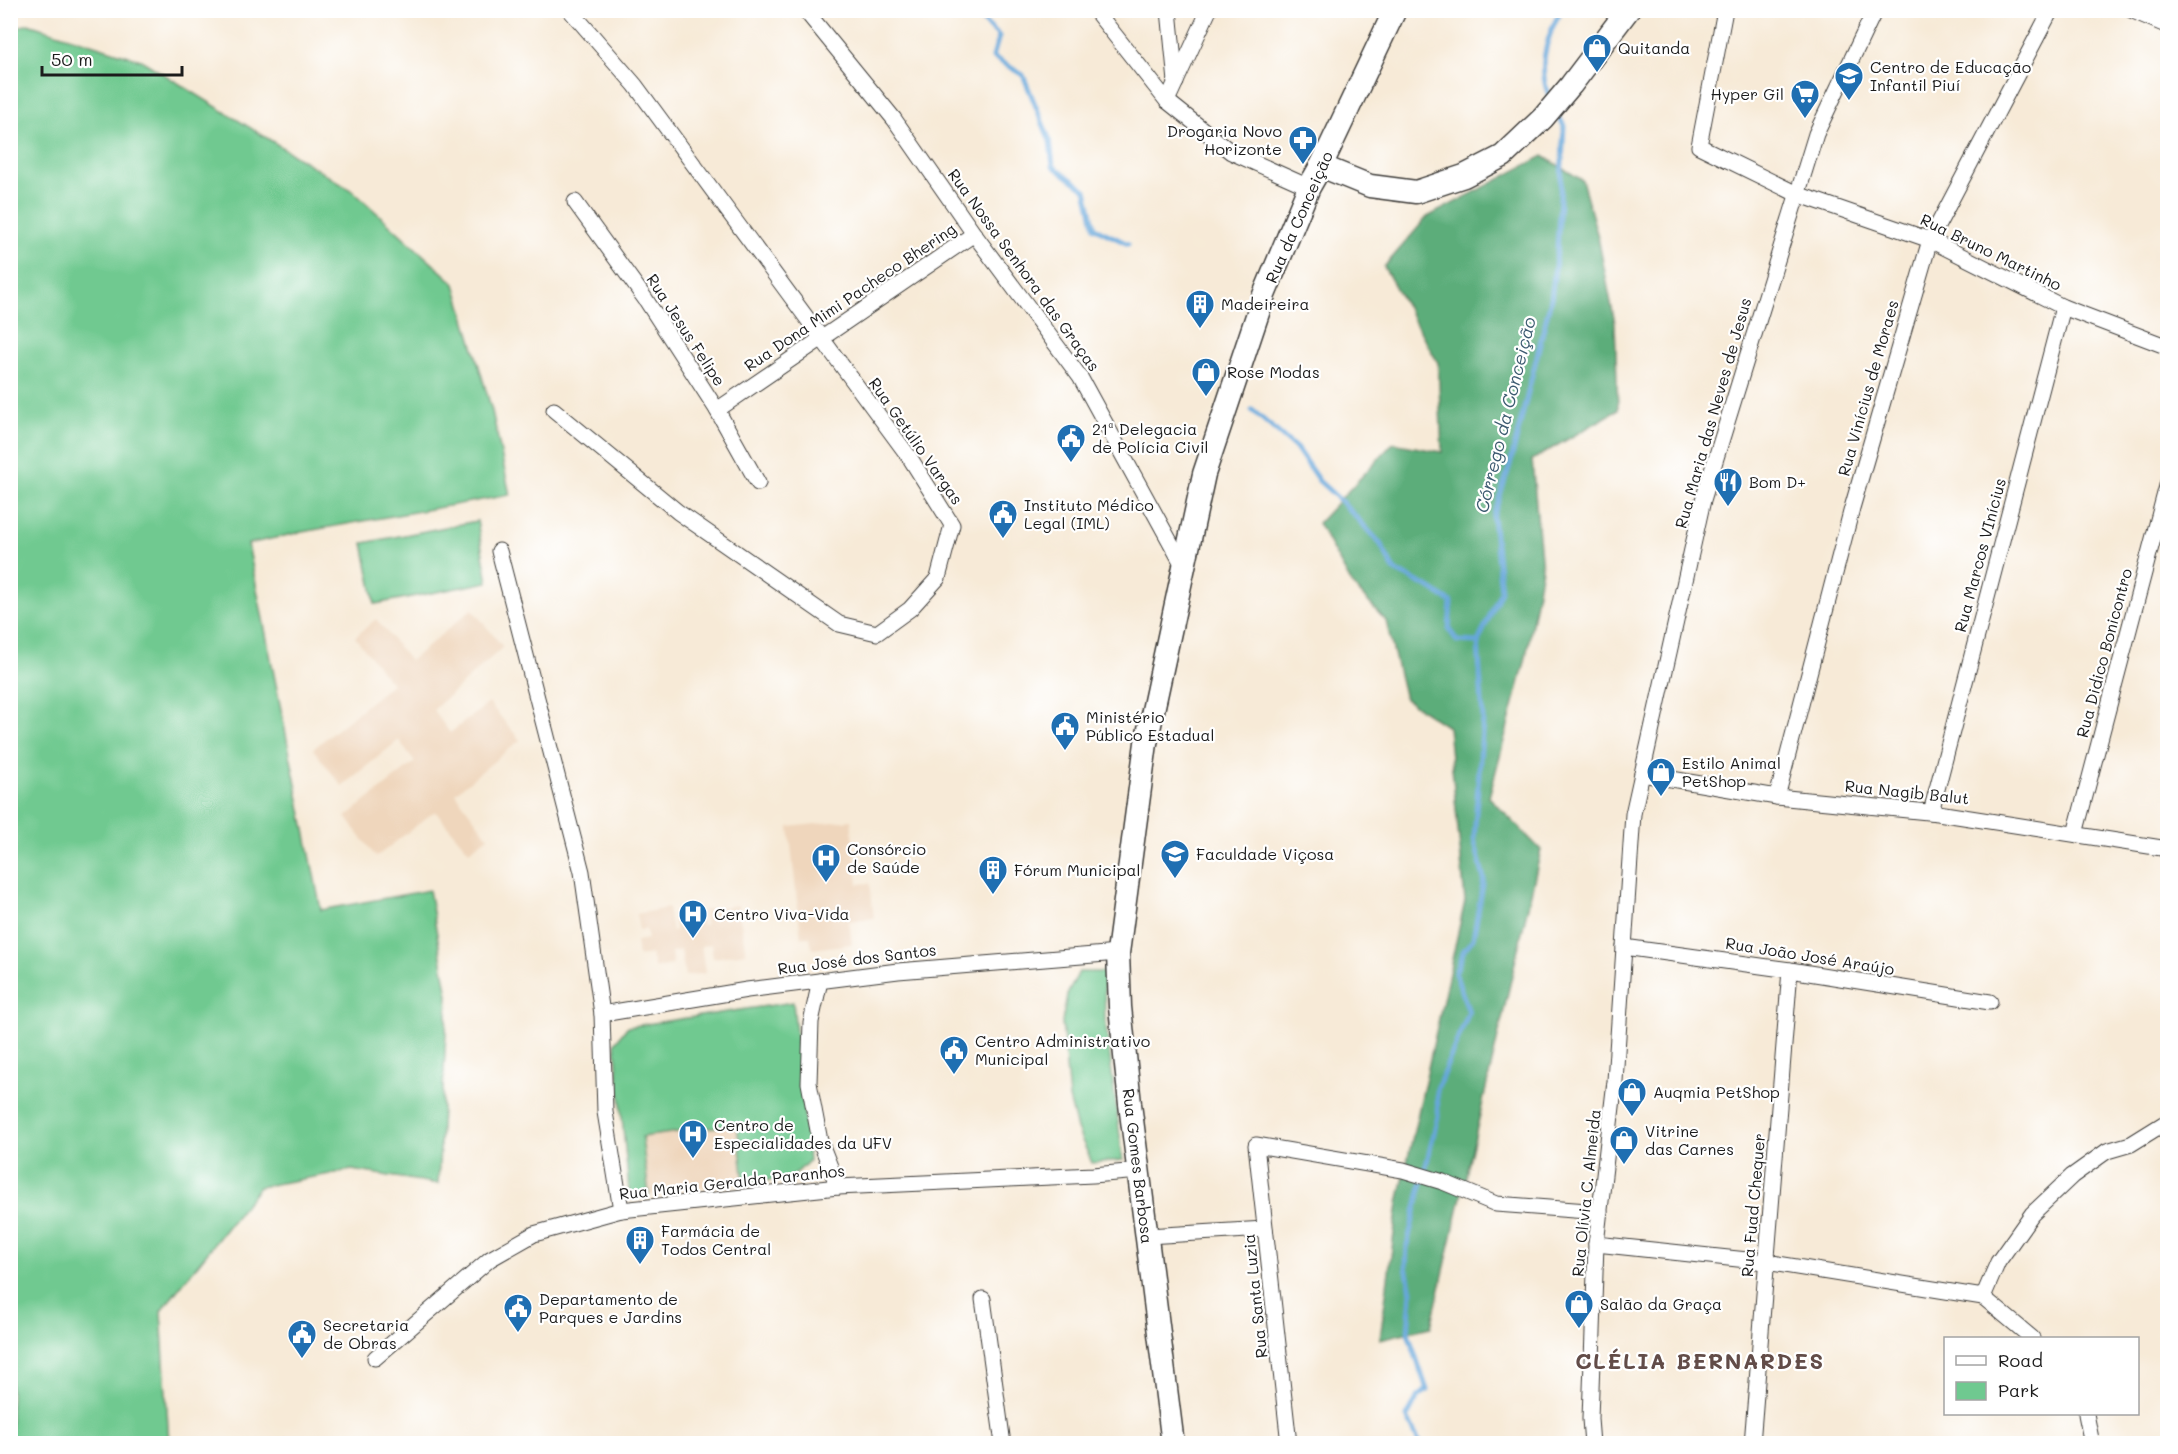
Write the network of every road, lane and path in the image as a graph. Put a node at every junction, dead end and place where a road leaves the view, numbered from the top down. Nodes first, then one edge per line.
1 (570, 10) edge
2 (805, 10) edge
3 (1095, 10) edge
4 (1169, 10) edge
5 (1209, 10) edge
6 (1395, 10) edge
7 (1628, 10) edge
8 (1725, 10) edge
9 (1875, 10) edge
10 (2051, 10) edge
11 (2131, 10) edge
12 (2168, 26) edge
13 (1176, 82) junction
14 (1167, 101) junction
15 (1321, 166) junction
16 (1309, 187) junction
17 (1797, 194) junction
18 (575, 202) dead end
19 (974, 234) junction
20 (1930, 240) junction
21 (2063, 307) junction
22 (822, 340) junction
23 (2168, 346) edge
24 (554, 410) dead end
25 (717, 410) junction
26 (2168, 482) edge
27 (758, 483) dead end
28 (500, 551) dead end
29 (1185, 569) junction
30 (1642, 774) junction
31 (1777, 797) junction
32 (1931, 812) junction
33 (2075, 834) junction
34 (2168, 849) edge
35 (1624, 947) junction
36 (1118, 953) junction
37 (1790, 970) junction
38 (820, 981) junction
39 (1990, 1002) dead end
40 (602, 1014) junction
41 (2168, 1121) edge
42 (1139, 1170) junction
43 (838, 1187) junction
44 (621, 1210) junction
45 (1600, 1212) junction
46 (1265, 1229) junction
47 (1147, 1236) junction
48 (1596, 1244) junction
49 (1766, 1262) junction
50 (1983, 1297) junction
51 (983, 1299) dead end
52 (2030, 1337) edge
53 (375, 1358) dead end
54 (2086, 1415) edge
55 (1003, 1443) edge
56 (1173, 1443) edge
57 (1289, 1443) edge
58 (1592, 1443) edge
59 (1752, 1443) edge
60 (2092, 1443) edge

1 - 22 street, Rua Getúlio Vargas
2 - 19 street, Rua Nossa Senhora das Graças
3 - 14 street
4 - 13 street
5 - 13 street
6 - 15 street, Rua da Conceição
7 - 15 street
8 - 17 street, Rua Bruno Martinho
9 - 17 street, Rua Maria das Neves de Jesus
10 - 20 street, Rua Vinícius de Moraes
11 - 12 street
13 - 14 street
14 - 16 street
15 - 16 street, Rua da Conceição
16 - 29 street, Rua da Conceição
17 - 20 street, Rua Bruno Martinho
17 - 30 street, Rua Maria das Neves de Jesus
18 - 25 street, Rua Jesus Felipe
19 - 22 street, Rua Dona Mimi Pacheco Bhering
19 - 29 street, Rua Nossa Senhora das Graças
20 - 21 street, Rua Bruno Martinho
20 - 31 street, Rua Vinícius de Moraes
21 - 23 street, Rua Bruno Martinho
21 - 32 street, Rua Marcos VInícius
22 - 24 street, Rua Getúlio Vargas
22 - 25 street, Rua Dona Mimi Pacheco Bhering
25 - 27 street, Rua Jesus Felipe
26 - 33 street, Rua Didico Bonicontro
28 - 40 street
29 - 36 street, Rua Gomes Barbosa
30 - 31 street, Rua Nagib Balut
30 - 35 street, Rua Maria das Neves de Jesus
31 - 32 street, Rua Nagib Balut
32 - 33 street, Rua Nagib Balut
33 - 34 street, Rua Nagib Balut
35 - 37 street, Rua João José Araújo
35 - 45 street, Rua Olívia C. Almeida
36 - 38 street, Rua José dos Santos
36 - 42 street, Rua Gomes Barbosa
37 - 39 street, Rua João José Araújo
37 - 49 street, Rua Fuad Chequer
38 - 40 street, Rua José dos Santos
38 - 43 street
40 - 44 street
41 - 50 street
42 - 43 street, Rua Maria Geralda Paranhos
42 - 47 street, Rua Gomes Barbosa
43 - 44 street, Rua Maria Geralda Paranhos
44 - 53 street, Rua Maria Geralda Paranhos
45 - 46 street, Rua Santa Luzia
45 - 48 street, Rua Olívia C. Almeida
46 - 47 street
46 - 57 street, Rua Santa Luzia
47 - 56 street, Rua Gomes Barbosa
48 - 49 street
48 - 58 street, Rua Olívia C. Almeida
49 - 50 street
49 - 59 street, Rua Fuad Chequer
50 - 52 street
51 - 55 street
54 - 60 street

